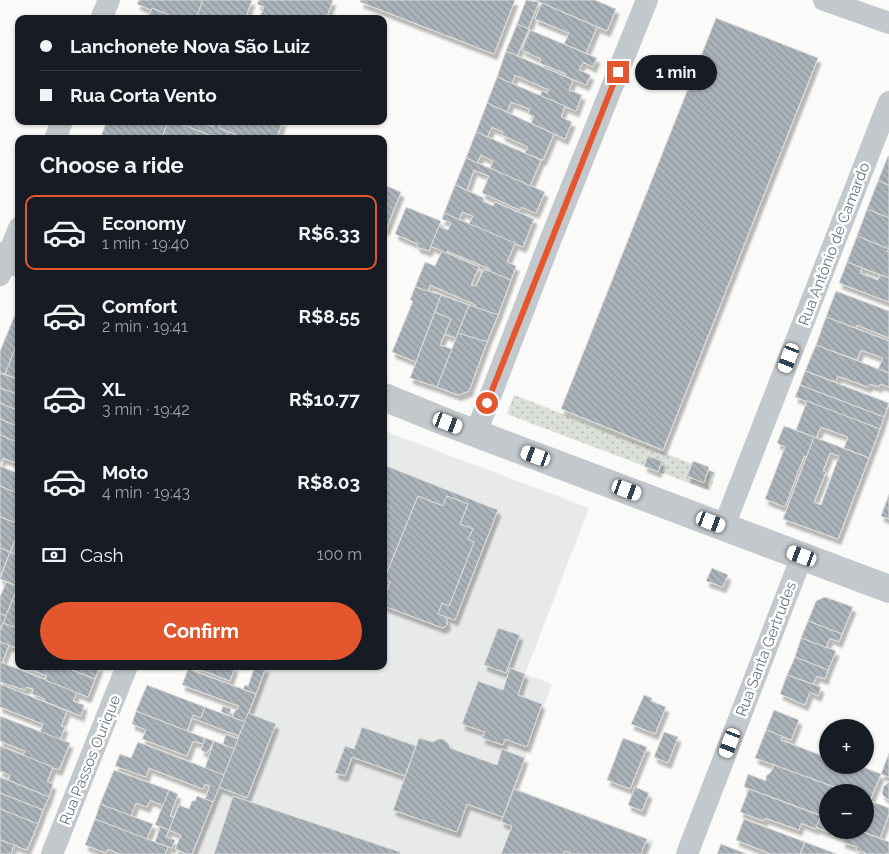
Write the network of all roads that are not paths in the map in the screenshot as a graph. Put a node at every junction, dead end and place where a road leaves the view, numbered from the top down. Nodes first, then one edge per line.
1 (108, 0) edge
2 (647, 0) edge
3 (824, 0) edge
4 (102, 15) edge
5 (889, 24) edge
6 (889, 102) edge
7 (15, 239) edge
8 (6, 263) edge
9 (387, 398) edge
10 (476, 433) junction
11 (724, 526) junction
12 (802, 556) junction
13 (889, 589) edge
14 (125, 670) edge
15 (52, 854) edge
16 (687, 854) edge

1 - 4 street
2 - 10 street
3 - 5 street
6 - 11 street, Rua Antônio de Camardo
7 - 8 street
9 - 10 street
10 - 11 street
11 - 12 street
12 - 13 street
12 - 16 street, Rua Santa Gertrudes
14 - 15 street, Rua Passos Ourique

